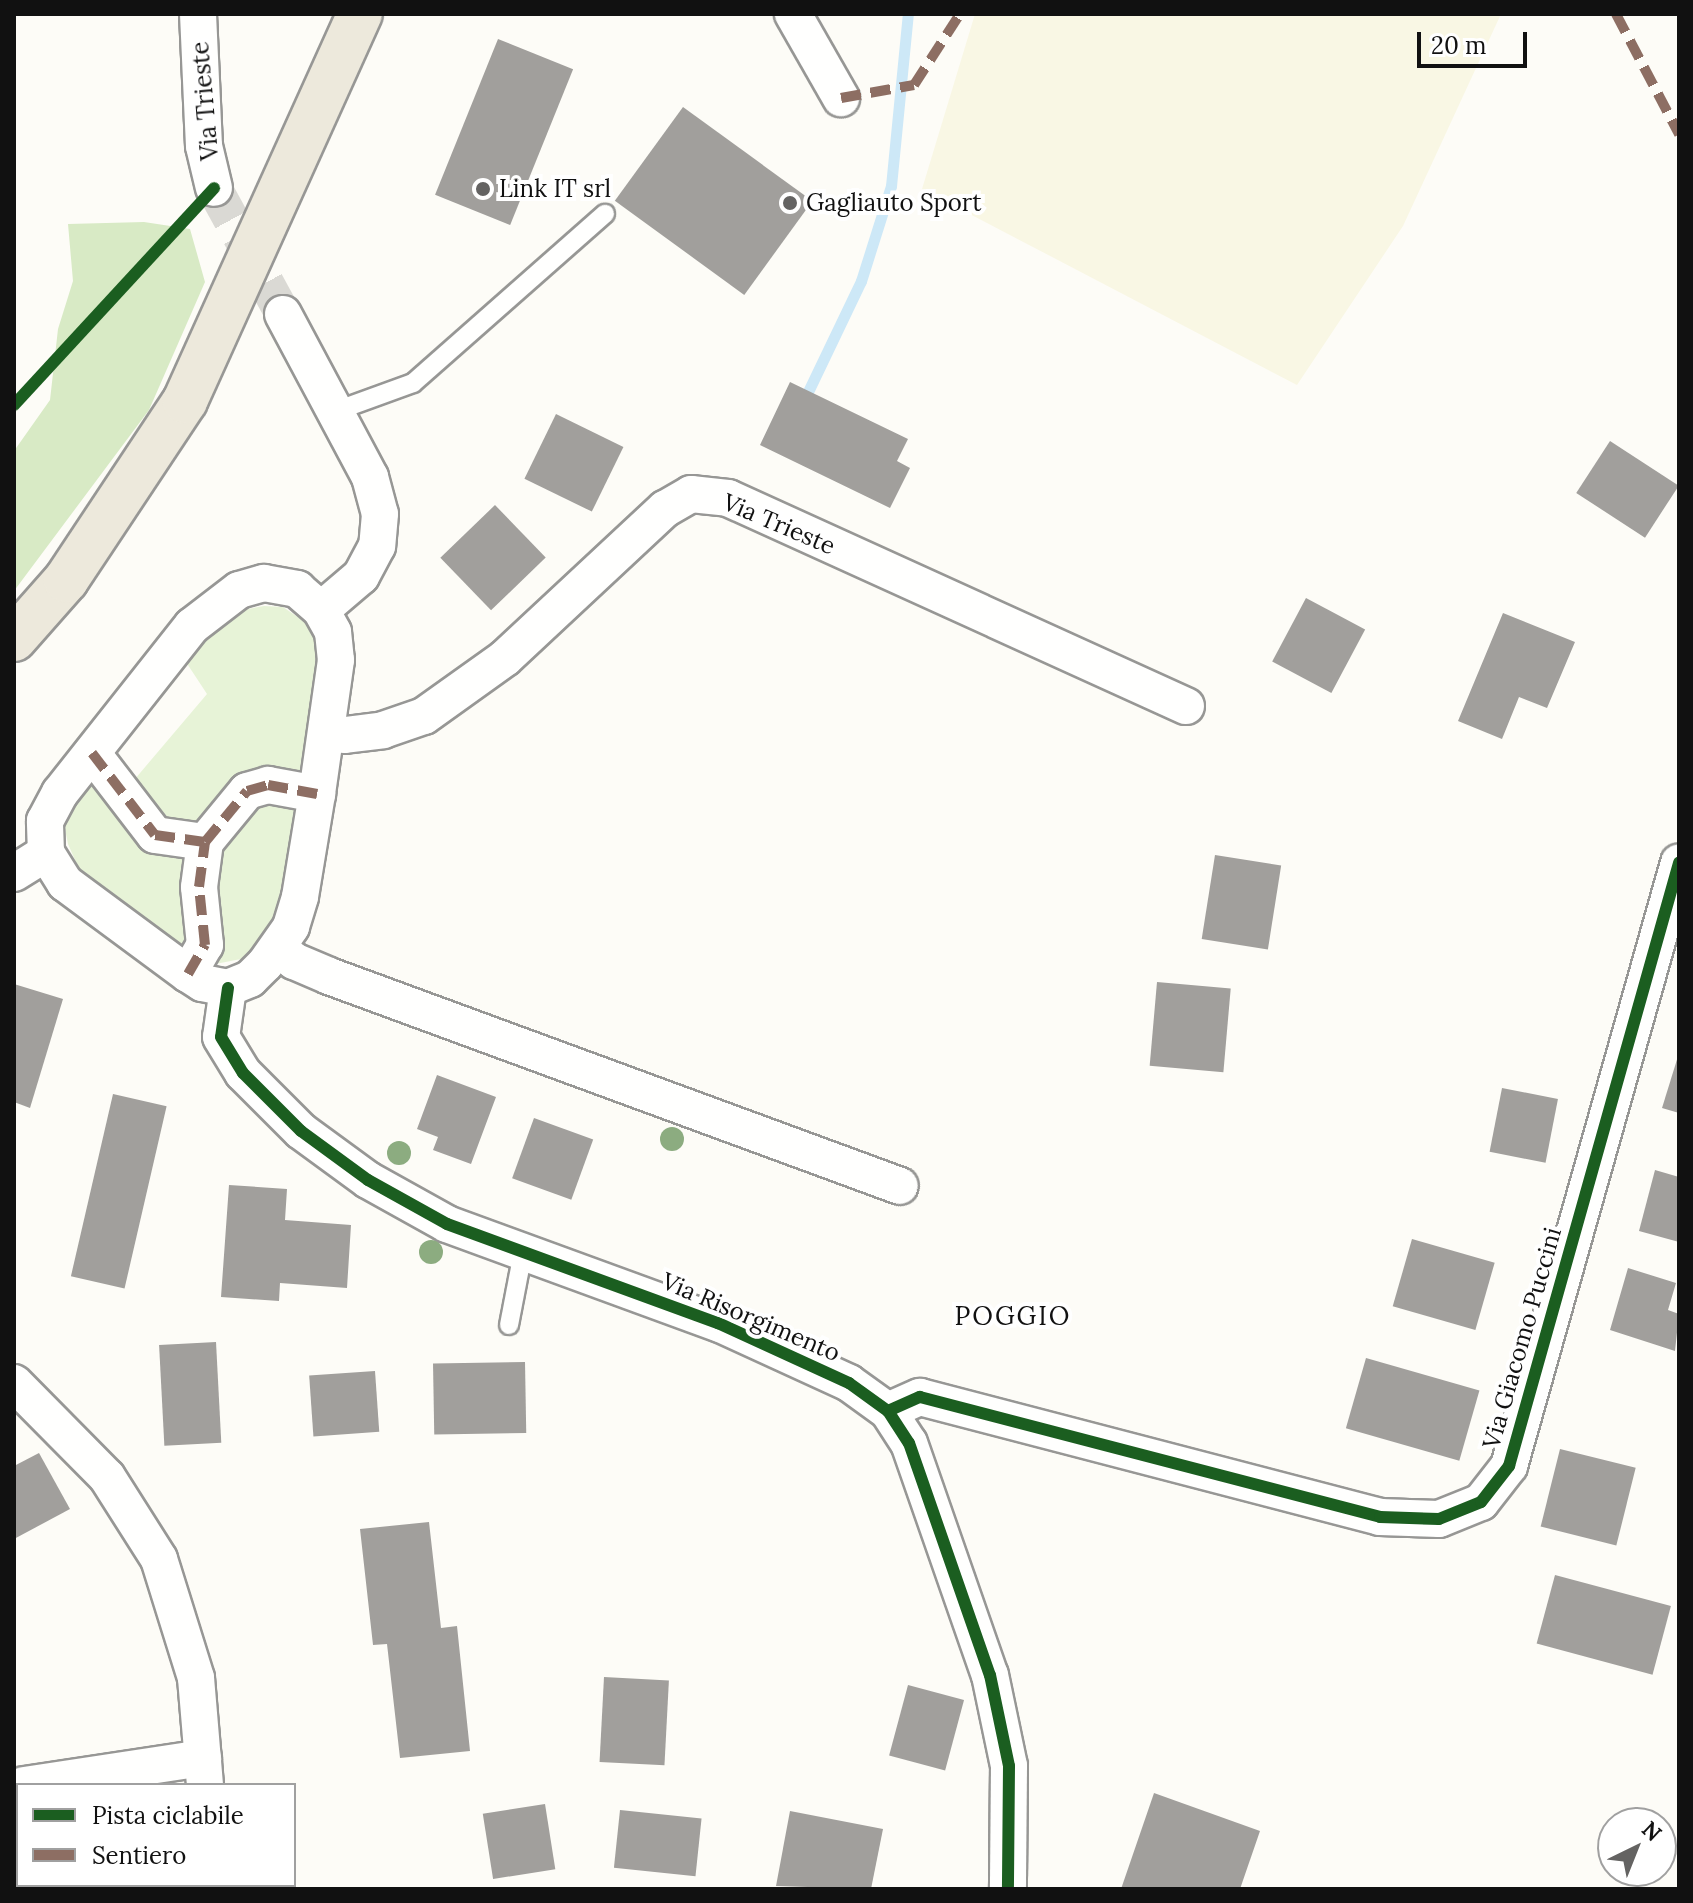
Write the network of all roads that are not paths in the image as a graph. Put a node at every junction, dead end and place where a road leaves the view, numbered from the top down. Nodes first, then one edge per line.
1 (198, 14) edge
2 (360, 14) edge
3 (793, 14) edge
4 (841, 98) dead end
5 (214, 188) tunnel mouth
6 (605, 214) dead end
7 (283, 314) tunnel mouth
8 (336, 411) junction
9 (321, 610) junction
10 (14, 639) edge
11 (1186, 706) dead end
12 (327, 731) junction
13 (92, 753) junction
14 (317, 794) junction
15 (205, 842) junction
16 (46, 853) junction
17 (1679, 863) edge
18 (14, 873) edge
19 (279, 948) junction
20 (188, 974) junction
21 (228, 988) junction
22 (900, 1186) dead end
23 (523, 1252) junction
24 (509, 1325) dead end
25 (14, 1383) edge
26 (888, 1411) junction
27 (204, 1772) edge
28 (52, 1783) edge
29 (1008, 1889) edge

1 - 5 street, Via Trieste
2 - 10 main road
3 - 4 street
6 - 8 lane
7 - 8 street
8 - 9 street
9 - 12 street
9 - 13 street
11 - 12 street, Via Trieste
12 - 14 street
13 - 15 street
13 - 16 street
14 - 15 street
14 - 19 street
15 - 20 street
16 - 18 street
16 - 20 street
17 - 26 street, Via Giacomo Puccini
19 - 21 street
19 - 22 street
20 - 21 street
21 - 23 street, Via Risorgimento
23 - 24 lane
23 - 26 street, Via Risorgimento
25 - 27 street
26 - 29 street, Via Risorgimento
27 - 28 street

